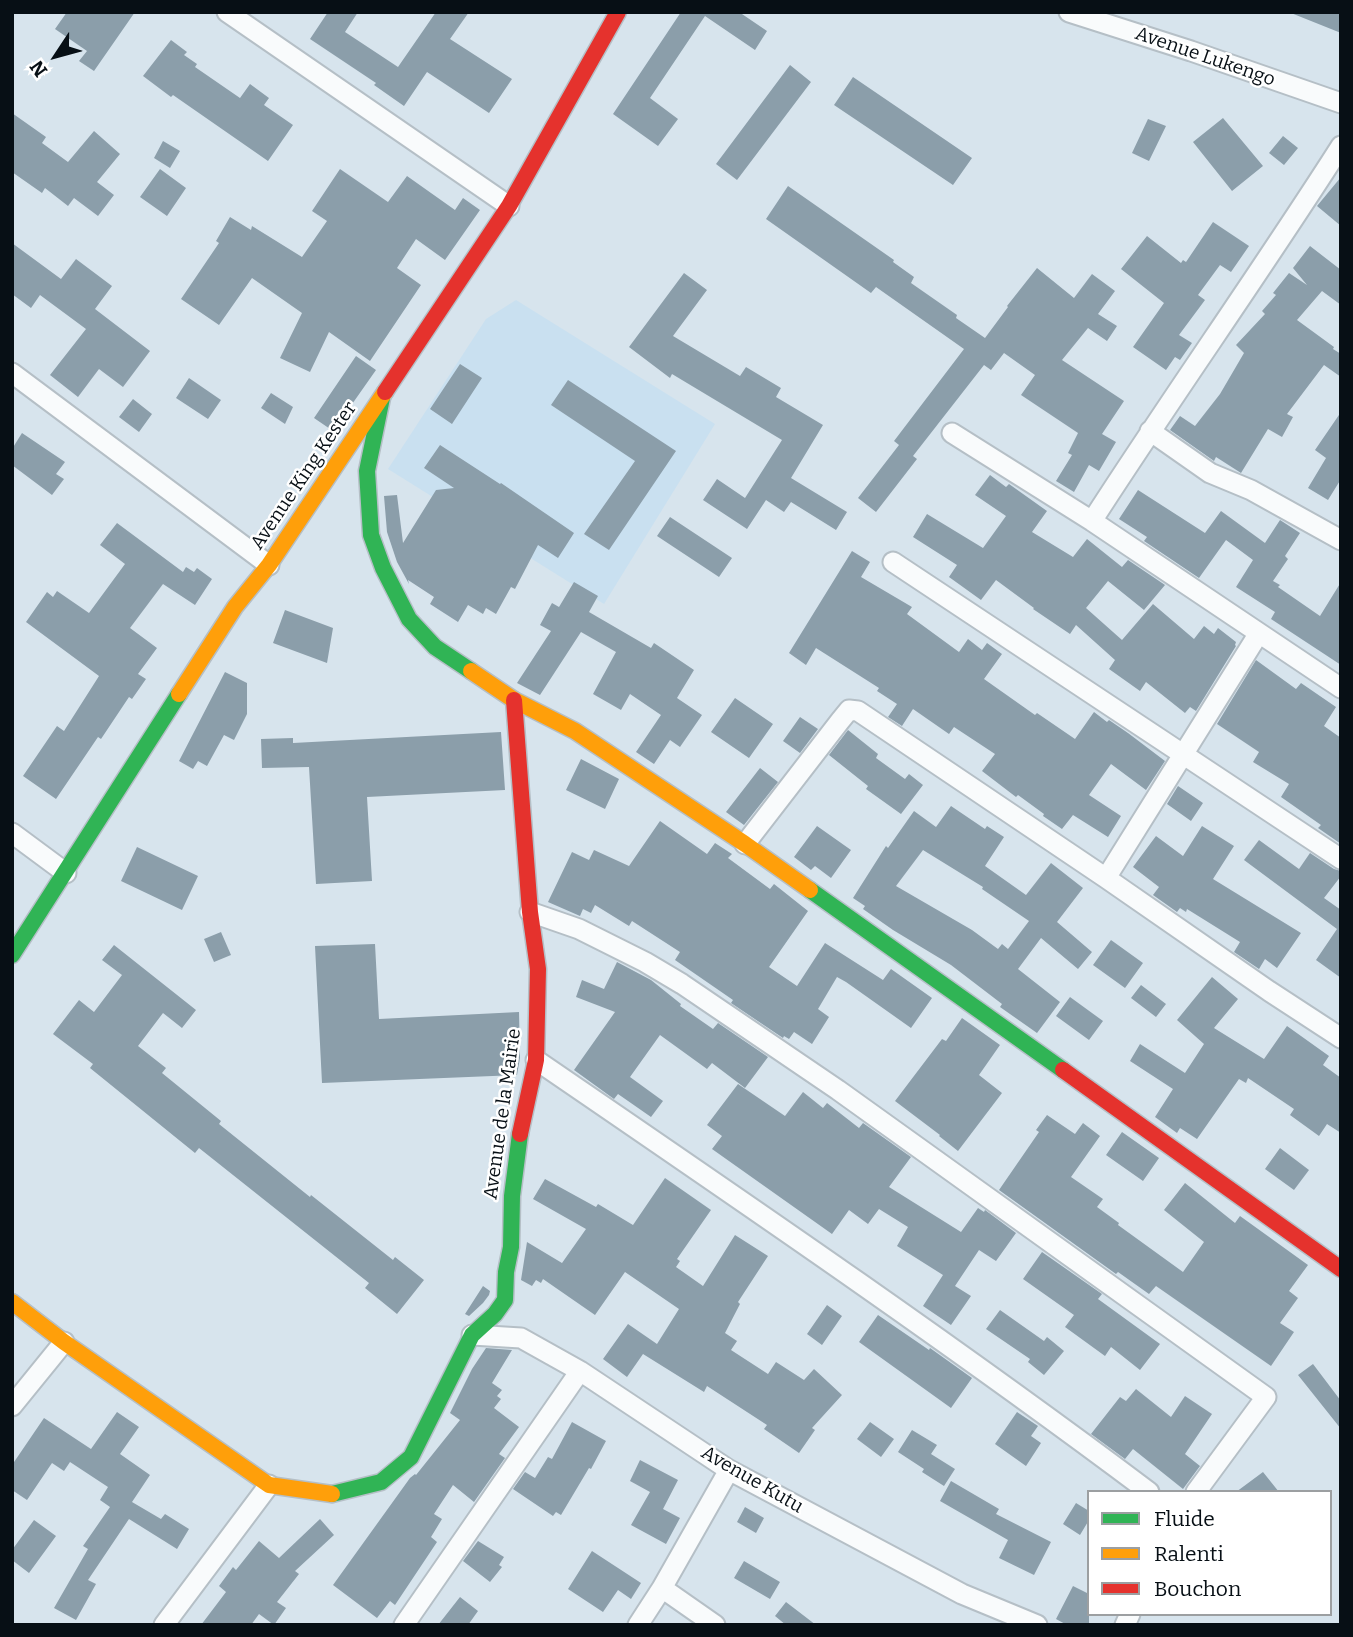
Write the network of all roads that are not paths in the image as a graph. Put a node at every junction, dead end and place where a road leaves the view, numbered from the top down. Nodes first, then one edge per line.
1 (227, 12) edge
2 (618, 12) edge
3 (1069, 12) edge
4 (1341, 103) edge
5 (1341, 146) edge
6 (509, 206) junction
7 (12, 373) edge
8 (382, 398) junction
9 (1150, 431) junction
10 (952, 433) dead end
11 (1092, 521) junction
12 (1341, 540) edge
13 (893, 562) dead end
14 (269, 565) junction
15 (1259, 633) junction
16 (1341, 688) edge
17 (514, 700) junction
18 (1184, 754) junction
19 (12, 833) edge
20 (745, 844) junction
21 (1341, 859) edge
22 (66, 873) junction
23 (1106, 878) junction
24 (530, 912) junction
25 (12, 955) edge
26 (1341, 1038) edge
27 (536, 1060) junction
28 (1341, 1269) edge
29 (12, 1302) edge
30 (472, 1335) junction
31 (64, 1342) junction
32 (580, 1371) junction
33 (12, 1406) edge
34 (729, 1470) junction
35 (269, 1485) junction
36 (1146, 1490) edge
37 (1197, 1490) edge
38 (662, 1588) junction
39 (164, 1625) edge
40 (404, 1625) edge
41 (638, 1625) edge
42 (715, 1625) edge
43 (1037, 1625) edge

1 - 6 street
2 - 6 street, Avenue King Kester
3 - 4 street, Avenue Lukengo
5 - 9 street
6 - 8 street, Avenue King Kester
7 - 14 street
8 - 14 street, Avenue King Kester
8 - 17 street
9 - 11 street
9 - 12 street
10 - 11 street
11 - 15 street
13 - 18 street
14 - 22 street, Avenue King Kester
15 - 16 street
15 - 18 street
17 - 20 street
17 - 24 street, Avenue de la Mairie
18 - 21 street
18 - 23 street
19 - 22 street
20 - 23 street
20 - 28 street
22 - 25 street, Avenue King Kester
23 - 26 street
24 - 27 street, Avenue de la Mairie
24 - 37 street
27 - 30 street, Avenue de la Mairie
27 - 36 street
29 - 31 street, Avenue de la Mairie
30 - 32 street, Avenue Kutu
30 - 35 street, Avenue de la Mairie
31 - 33 street
31 - 35 street, Avenue de la Mairie
32 - 34 street, Avenue Kutu
32 - 40 street
34 - 38 street
34 - 43 street, Avenue Kutu
35 - 39 street
38 - 41 street
38 - 42 street

